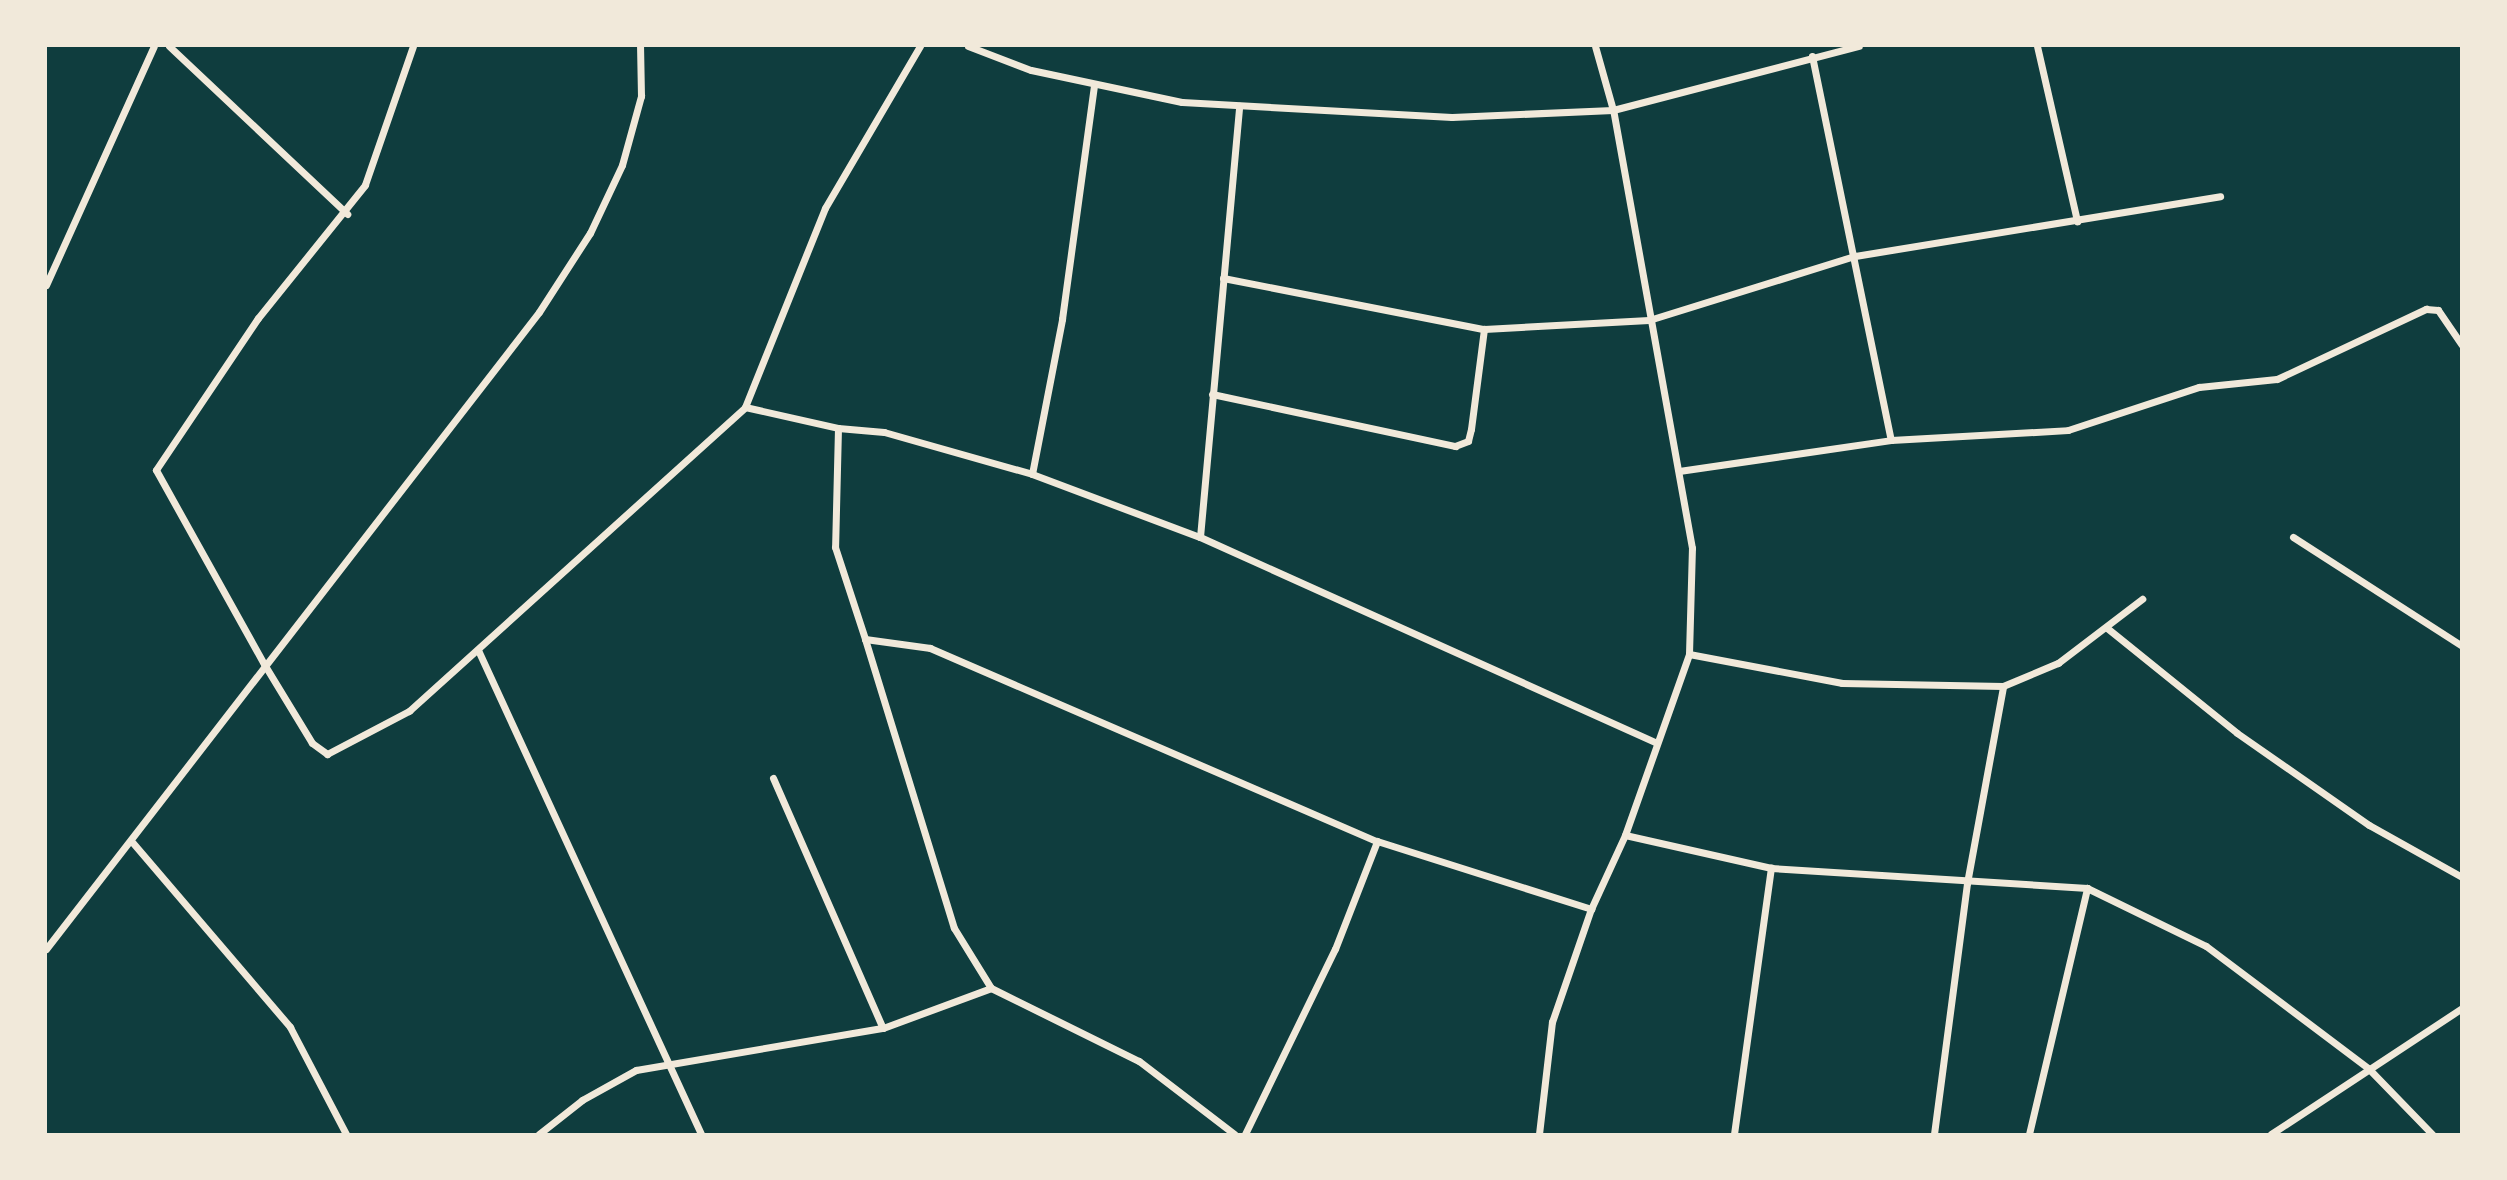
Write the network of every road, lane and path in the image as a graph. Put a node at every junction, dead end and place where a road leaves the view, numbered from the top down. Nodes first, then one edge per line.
1 (155, 46) edge
2 (169, 46) edge
3 (413, 46) edge
4 (640, 46) edge
5 (920, 46) edge
6 (968, 46) edge
7 (1595, 46) edge
8 (1859, 46) edge
9 (2037, 46) edge
10 (1849, 47) edge
11 (1812, 57) junction
12 (1094, 86) junction
13 (1240, 106) junction
14 (1614, 110) junction
15 (2220, 196) dead end
16 (347, 214) junction
17 (2077, 221) junction
18 (1855, 256) junction
19 (1223, 278) junction
20 (46, 285) edge
21 (1649, 320) junction
22 (1484, 329) junction
23 (2462, 345) edge
24 (1212, 394) junction
25 (745, 407) junction
26 (838, 428) junction
27 (1891, 440) junction
28 (1679, 471) junction
29 (1031, 474) junction
30 (1200, 537) junction
31 (2293, 537) dead end
32 (2142, 599) dead end
33 (2108, 628) junction
34 (866, 639) junction
35 (2462, 646) edge
36 (478, 650) junction
37 (1689, 654) junction
38 (264, 664) junction
39 (2003, 686) junction
40 (1657, 743) junction
41 (773, 778) dead end
42 (1625, 835) junction
43 (1377, 841) junction
44 (133, 843) junction
45 (1771, 868) junction
46 (2462, 877) edge
47 (1967, 883) junction
48 (2087, 888) junction
49 (1591, 909) junction
50 (46, 948) edge
51 (990, 988) junction
52 (2462, 1008) edge
53 (883, 1028) junction
54 (669, 1063) junction
55 (2369, 1069) junction
56 (346, 1135) edge
57 (539, 1135) edge
58 (701, 1135) edge
59 (1234, 1135) edge
60 (1245, 1135) edge
61 (1539, 1135) edge
62 (1734, 1135) edge
63 (1934, 1135) edge
64 (2029, 1135) edge
65 (2271, 1135) edge
66 (2432, 1135) edge

1 - 20 street
2 - 16 street
3 - 16 street
4 - 38 street
5 - 25 street
6 - 12 street
7 - 14 street
8 - 10 street
9 - 17 street
10 - 11 street
11 - 14 street
11 - 18 street
12 - 13 street
12 - 29 street
13 - 14 street
13 - 19 street
14 - 21 street
15 - 17 street
16 - 38 street
17 - 18 street
18 - 21 street
18 - 27 street
19 - 22 street
19 - 24 street
21 - 22 street
21 - 28 street
22 - 24 street
23 - 27 street
24 - 30 street
25 - 26 street
25 - 36 street
26 - 29 street
26 - 34 street
27 - 28 street
28 - 37 street
29 - 30 street
30 - 40 street
31 - 35 street
32 - 33 street
33 - 39 street
33 - 46 street
34 - 43 street
34 - 51 street
36 - 38 street
36 - 54 street
37 - 39 street
37 - 40 street
38 - 44 street
39 - 47 street
40 - 42 street
41 - 53 street
42 - 45 street
42 - 49 street
43 - 49 street
43 - 60 street
44 - 50 street
44 - 56 street
45 - 47 street
45 - 62 street
47 - 48 street
47 - 63 street
48 - 55 street
48 - 64 street
49 - 61 street
51 - 53 street
51 - 59 street
52 - 55 street
53 - 54 street
54 - 57 street
54 - 58 street
55 - 65 street
55 - 66 street

